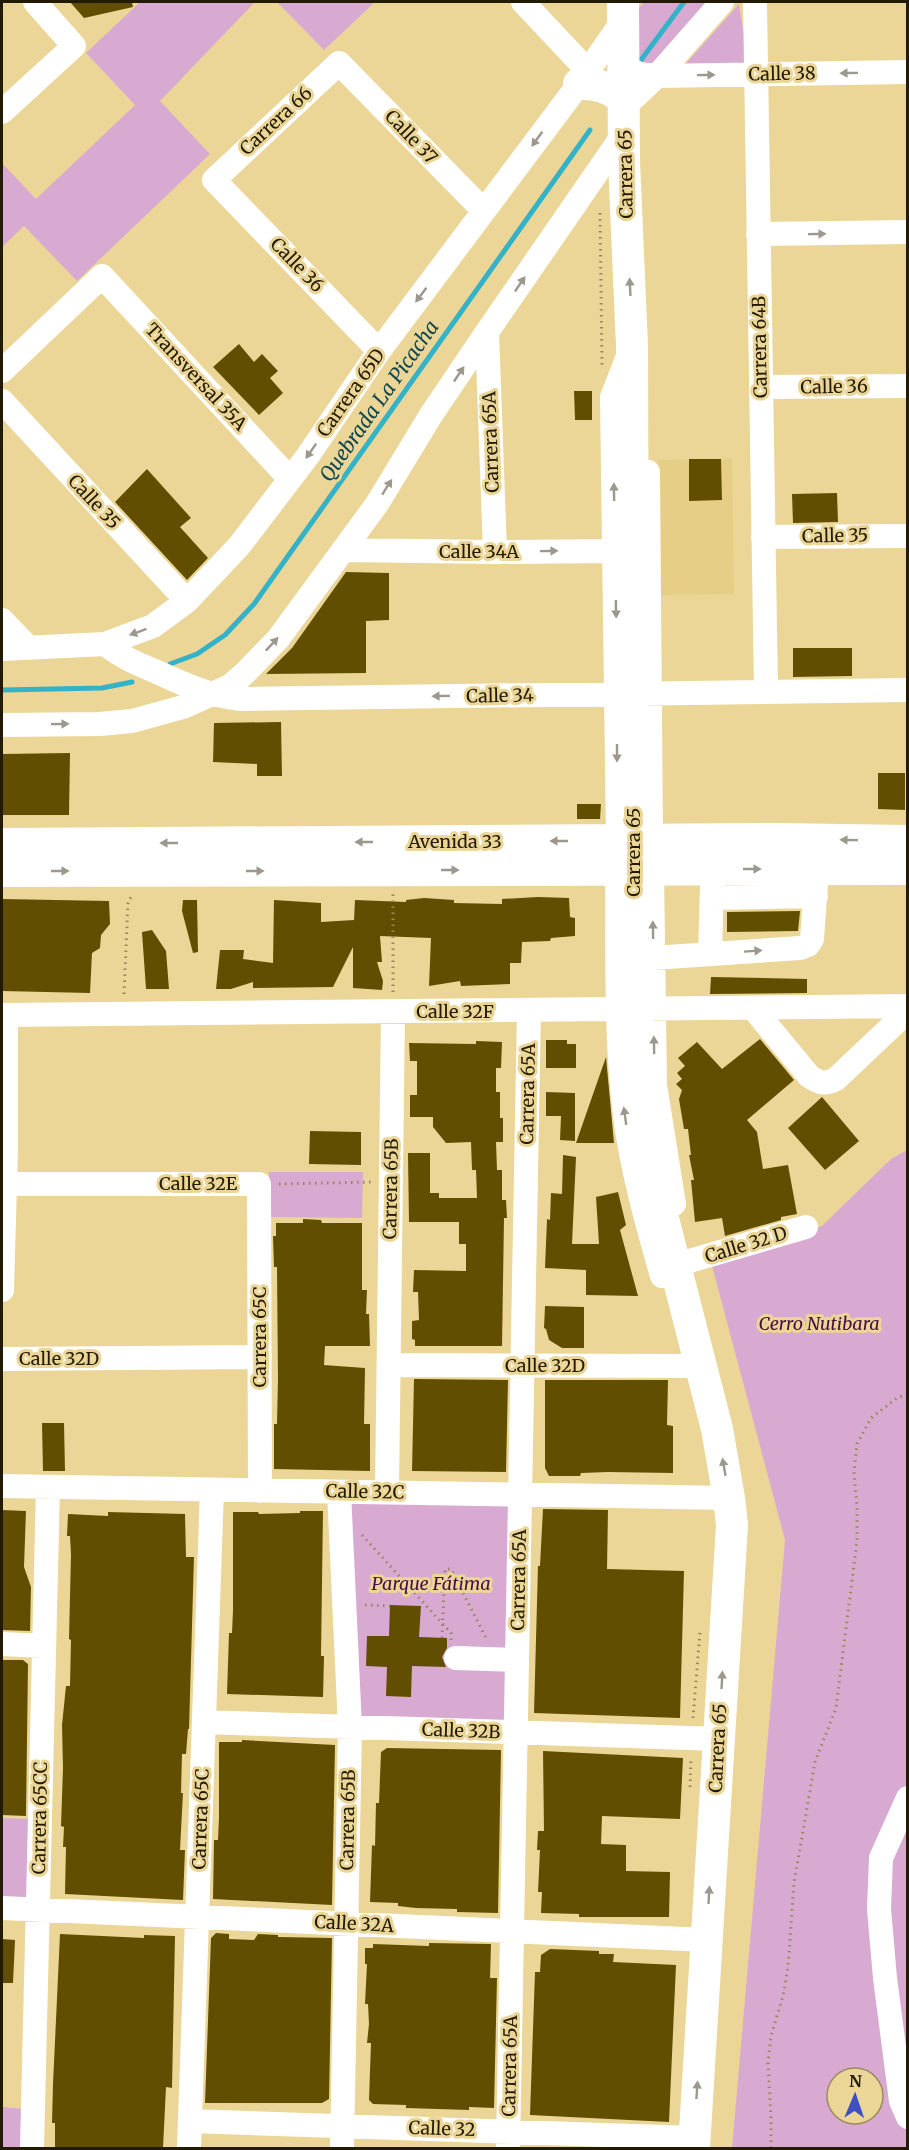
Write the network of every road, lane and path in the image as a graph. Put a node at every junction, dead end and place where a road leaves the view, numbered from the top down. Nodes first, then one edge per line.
1 (35, 2) edge
2 (523, 2) edge
3 (722, 2) edge
4 (755, 2) edge
5 (627, 7) edge
6 (339, 63) joint
7 (623, 65) junction
8 (908, 72) edge
9 (756, 74) junction
10 (657, 76) junction
11 (583, 77) junction
12 (2, 112) edge
13 (624, 112) junction
14 (214, 180) joint
15 (484, 211) junction
16 (600, 213) dead end
17 (908, 232) edge
18 (758, 234) junction
19 (601, 331) dead end
20 (487, 332) junction
21 (632, 346) junction
22 (379, 351) junction
23 (2, 371) edge
24 (908, 386) edge
25 (761, 387) junction
26 (2, 401) edge
27 (290, 479) junction
28 (908, 536) edge
29 (763, 537) junction
30 (343, 550) junction
31 (615, 551) junction
32 (495, 552) junction
33 (187, 601) junction
34 (2, 620) edge
35 (105, 644) junction
36 (29, 648) junction
37 (2, 649) edge
38 (243, 675) junction
39 (174, 680) junction
40 (908, 690) edge
41 (765, 692) junction
42 (616, 694) junction
43 (650, 694) junction
44 (212, 695) junction
45 (266, 699) junction
46 (160, 714) junction
47 (2, 725) edge
48 (908, 841) edge
49 (2, 844) edge
50 (652, 854) junction
51 (618, 855) junction
52 (908, 869) edge
53 (2, 871) edge
54 (817, 883) junction
55 (712, 884) junction
56 (393, 885) dead end
57 (128, 902) dead end
58 (710, 954) junction
59 (653, 958) junction
60 (908, 1006) edge
61 (753, 1008) junction
62 (619, 1010) junction
63 (654, 1010) junction
64 (529, 1011) junction
65 (908, 1011) edge
66 (393, 1012) junction
67 (123, 1014) junction
68 (4, 1015) edge
69 (4, 1149) edge
70 (391, 1181) junction
71 (5, 1184) junction
72 (259, 1184) junction
73 (806, 1227) dead end
74 (686, 1262) junction
75 (2, 1290) edge
76 (260, 1358) junction
77 (2, 1359) edge
78 (700, 1359) junction
79 (389, 1365) junction
80 (523, 1365) junction
81 (908, 1394) edge
82 (2, 1486) edge
83 (48, 1487) junction
84 (212, 1490) junction
85 (260, 1491) junction
86 (387, 1492) junction
87 (520, 1495) junction
88 (729, 1498) junction
89 (340, 1501) junction
90 (378, 1605) dead end
91 (390, 1606) dead end
92 (486, 1639) dead end
93 (2, 1644) edge
94 (450, 1645) junction
95 (44, 1646) junction
96 (517, 1660) junction
97 (204, 1722) junction
98 (350, 1727) junction
99 (516, 1732) junction
100 (719, 1739) junction
101 (908, 1798) edge
102 (2, 1908) edge
103 (38, 1910) junction
104 (198, 1917) junction
105 (346, 1924) junction
106 (512, 1931) junction
107 (707, 1940) junction
108 (908, 2117) edge
109 (190, 2121) junction
110 (342, 2137) edge
111 (508, 2140) edge
112 (694, 2143) edge
113 (32, 2148) edge
114 (189, 2148) edge
115 (771, 2148) edge

1 - 12 street
2 - 11 street
3 - 10 street
4 - 9 street, Carrera 64B
5 - 7 main road, Carrera 65
5 - 11 street, Carrera 65D
6 - 14 street, Carrera 66
6 - 15 street, Calle 37
7 - 10 street, Calle 38
7 - 13 main road, Carrera 65
8 -> 9 street, Calle 38
10 -> 9 street, Calle 38
9 - 18 street, Carrera 64B
10 - 13 street
11 - 13 main road
11 -> 15 street, Carrera 65D
20 -> 13 street
21 -> 13 main road, Carrera 65
14 - 22 street, Calle 36
15 -> 22 street, Carrera 65D
16 - 19 path
18 -> 17 street
18 - 25 street, Carrera 64B
30 -> 20 street
20 - 32 street, Carrera 65A
31 -> 21 street, Carrera 65
21 - 43 street, Carrera 65
21 - 78 main road, Carrera 65
22 -> 27 street, Carrera 65D
23 - 27 street, Transversal 35A
24 - 25 street, Calle 36
25 - 29 street, Carrera 64B
26 - 33 street, Calle 35
27 - 33 street, Carrera 65D
28 - 29 street, Calle 35
29 - 41 street, Carrera 64B
30 - 32 street, Calle 34A
38 -> 30 street
32 -> 31 street, Calle 34A
31 -> 42 street, Carrera 65
33 -> 35 street, Carrera 65D
34 - 36 street
35 - 36 street, Carrera 65D
35 - 39 street, Calle 34
36 - 37 street, Carrera 65D
38 - 44 street
38 - 45 street
39 - 44 street, Calle 34
39 - 46 street
40 - 41 street, Calle 34
41 - 43 street, Calle 34
42 - 43 street, Calle 34
42 -> 45 street, Calle 34
42 -> 51 street, Carrera 65
43 - 50 street, Carrera 65
44 - 45 street, Calle 34
44 - 46 street
47 -> 46 street
48 -> 50 main road, Avenida 33
51 -> 49 main road, Avenida 33
50 - 51 main road, Avenida 33
50 - 55 main road, Avenida 33
59 -> 50 street, Carrera 65
53 -> 51 main road, Avenida 33
51 - 62 street, Carrera 65
52 - 54 main road, Avenida 33
55 -> 54 main road, Avenida 33
58 -> 54 street
55 - 58 street
56 - 66 path
57 - 67 path
58 - 59 street
59 - 63 street, Carrera 65
60 - 61 street, Calle 32F
61 - 63 street, Calle 32F
61 - 65 street
62 - 63 street, Calle 32F
62 - 64 street, Calle 32F
78 -> 62 street, Carrera 65
74 -> 63 street, Carrera 65
64 - 66 street, Calle 32F
64 - 80 street, Carrera 65A
66 - 67 street, Calle 32F
66 - 70 street, Carrera 65B
67 - 68 street, Calle 32F
68 - 69 street
69 - 71 street
70 - 72 path, Calle 32E
70 - 79 street, Carrera 65B
71 - 72 street, Calle 32E
71 - 75 street
72 - 76 street, Carrera 65C
73 - 74 street, Calle 32 D
74 - 78 street, Carrera 65
76 - 77 street, Calle 32D
76 - 85 street, Carrera 65C
78 - 80 street, Calle 32D
88 -> 78 main road, Carrera 65
79 - 80 street, Calle 32D
79 - 86 street, Carrera 65B
80 - 87 street, Carrera 65A
81 - 115 path
82 - 83 street, Calle 32C
83 - 84 street, Calle 32C
83 - 95 street, Carrera 65CC
84 - 85 street, Calle 32C
84 - 97 street, Carrera 65C
85 - 89 street, Calle 32C
86 - 87 street, Calle 32C
86 - 89 street, Calle 32C
87 - 88 street, Calle 32C
87 - 96 street, Carrera 65A
100 -> 88 main road, Carrera 65
89 - 94 path
89 - 98 street, Carrera 65B
90 - 91 path
92 - 94 path
93 - 95 street
94 - 96 street
95 - 103 street, Carrera 65CC
96 - 99 street, Carrera 65A
97 - 98 street, Calle 32B
97 - 104 street, Carrera 65C
98 - 99 street, Calle 32B
98 - 105 street, Carrera 65B
99 - 100 street, Calle 32B
99 - 106 street, Carrera 65A
107 -> 100 main road, Carrera 65
101 - 108 street
102 - 103 street, Calle 32A
103 - 104 street, Calle 32A
103 - 113 street, Carrera 65CC
104 - 105 street, Calle 32A
104 - 109 street, Carrera 65C
105 - 106 street, Calle 32A
105 - 110 street, Carrera 65B
106 - 107 street, Calle 32A
106 - 111 street, Carrera 65A
112 -> 107 main road, Carrera 65
109 - 110 street, Calle 32
109 - 114 street, Carrera 65C
110 - 111 street, Calle 32
111 - 112 street, Calle 32

